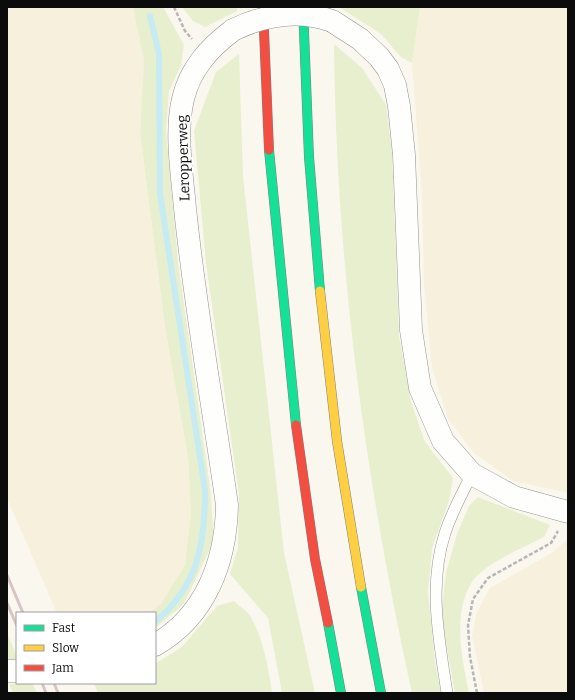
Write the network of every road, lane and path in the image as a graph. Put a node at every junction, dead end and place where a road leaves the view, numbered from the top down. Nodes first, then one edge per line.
1 (174, 7) edge
2 (263, 7) edge
3 (303, 7) edge
4 (197, 44) dead end
5 (472, 474) junction
6 (564, 521) edge
7 (156, 644) edge
8 (341, 693) edge
9 (381, 693) edge
10 (447, 693) edge
11 (477, 693) edge

1 - 4 path
2 - 8 highway
3 - 9 highway
5 - 6 street, Leropperweg
5 - 7 street, Leropperweg, bridge
5 - 10 lane
6 - 11 path

